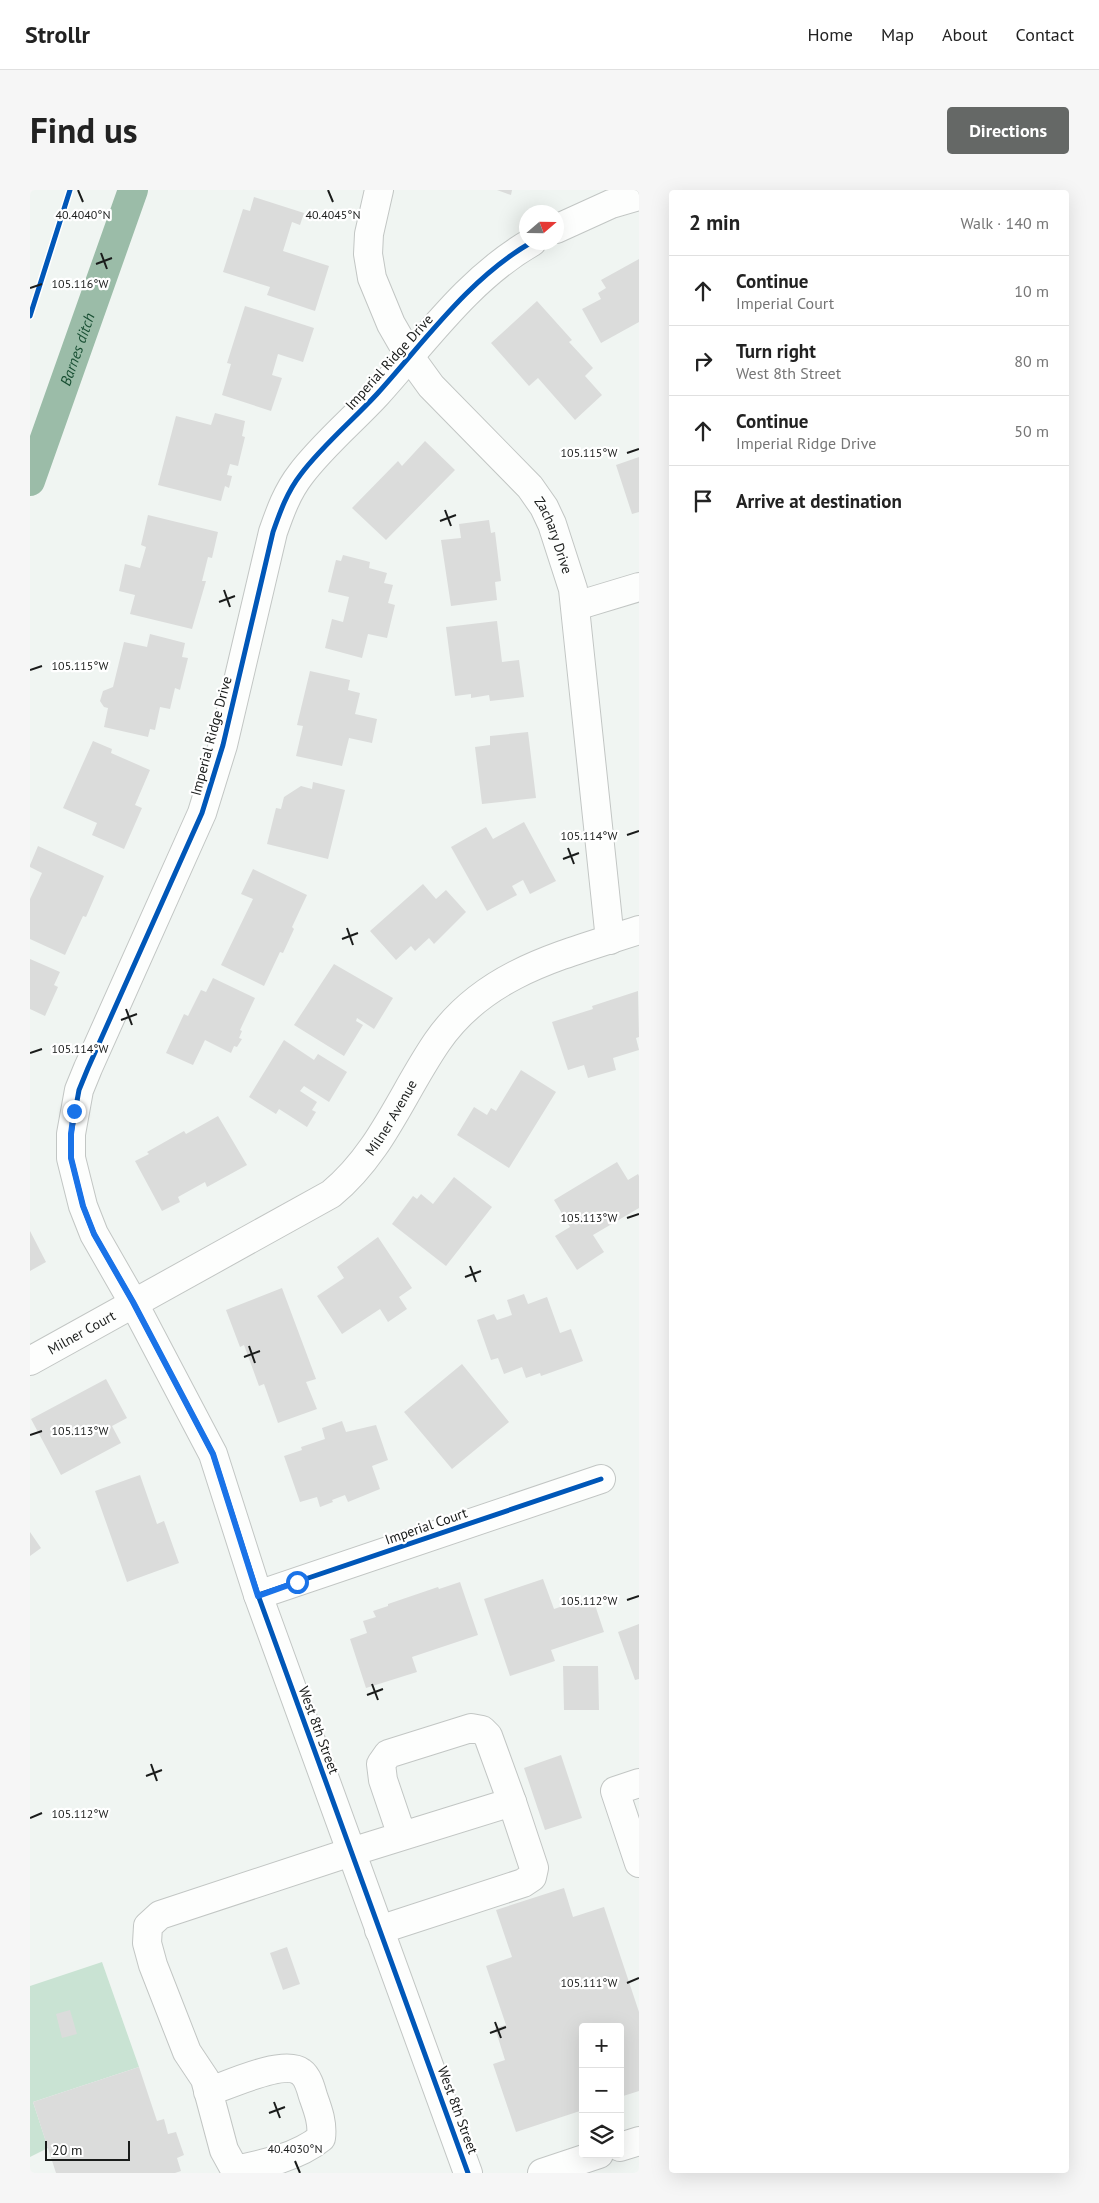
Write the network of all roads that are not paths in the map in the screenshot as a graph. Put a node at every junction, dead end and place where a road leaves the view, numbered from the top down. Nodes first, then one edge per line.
1 (379, 190) edge
2 (639, 196) edge
3 (564, 225) edge
4 (521, 250) edge
5 (410, 356) junction
6 (639, 587) edge
7 (576, 606) junction
8 (639, 930) edge
9 (610, 940) junction
10 (133, 1302) junction
11 (30, 1361) edge
12 (601, 1479) dead end
13 (258, 1596) junction
14 (639, 1783) edge
15 (512, 1802) junction
16 (402, 1836) junction
17 (351, 1852) junction
18 (639, 1863) edge
19 (380, 1930) junction
20 (208, 2092) dead end
21 (639, 2141) edge
22 (624, 2146) edge
23 (586, 2158) edge
24 (468, 2173) edge
25 (542, 2173) edge

1 - 5 street, Zachary Drive
2 - 3 street
4 - 5 street, Imperial Ridge Drive
5 - 7 street, Zachary Drive
5 - 10 street, Imperial Ridge Drive
6 - 7 street
7 - 9 street, Zachary Drive
8 - 9 street, Milner Avenue
9 - 10 street, Milner Avenue
10 - 11 street, Milner Court
10 - 13 street, West 8th Street
12 - 13 street, Imperial Court
13 - 17 street, West 8th Street
14 - 18 street
15 - 16 street
15 - 16 street
15 - 19 street
16 - 17 street
17 - 19 street, West 8th Street
17 - 20 street
19 - 24 street, West 8th Street
21 - 22 street
23 - 25 street

